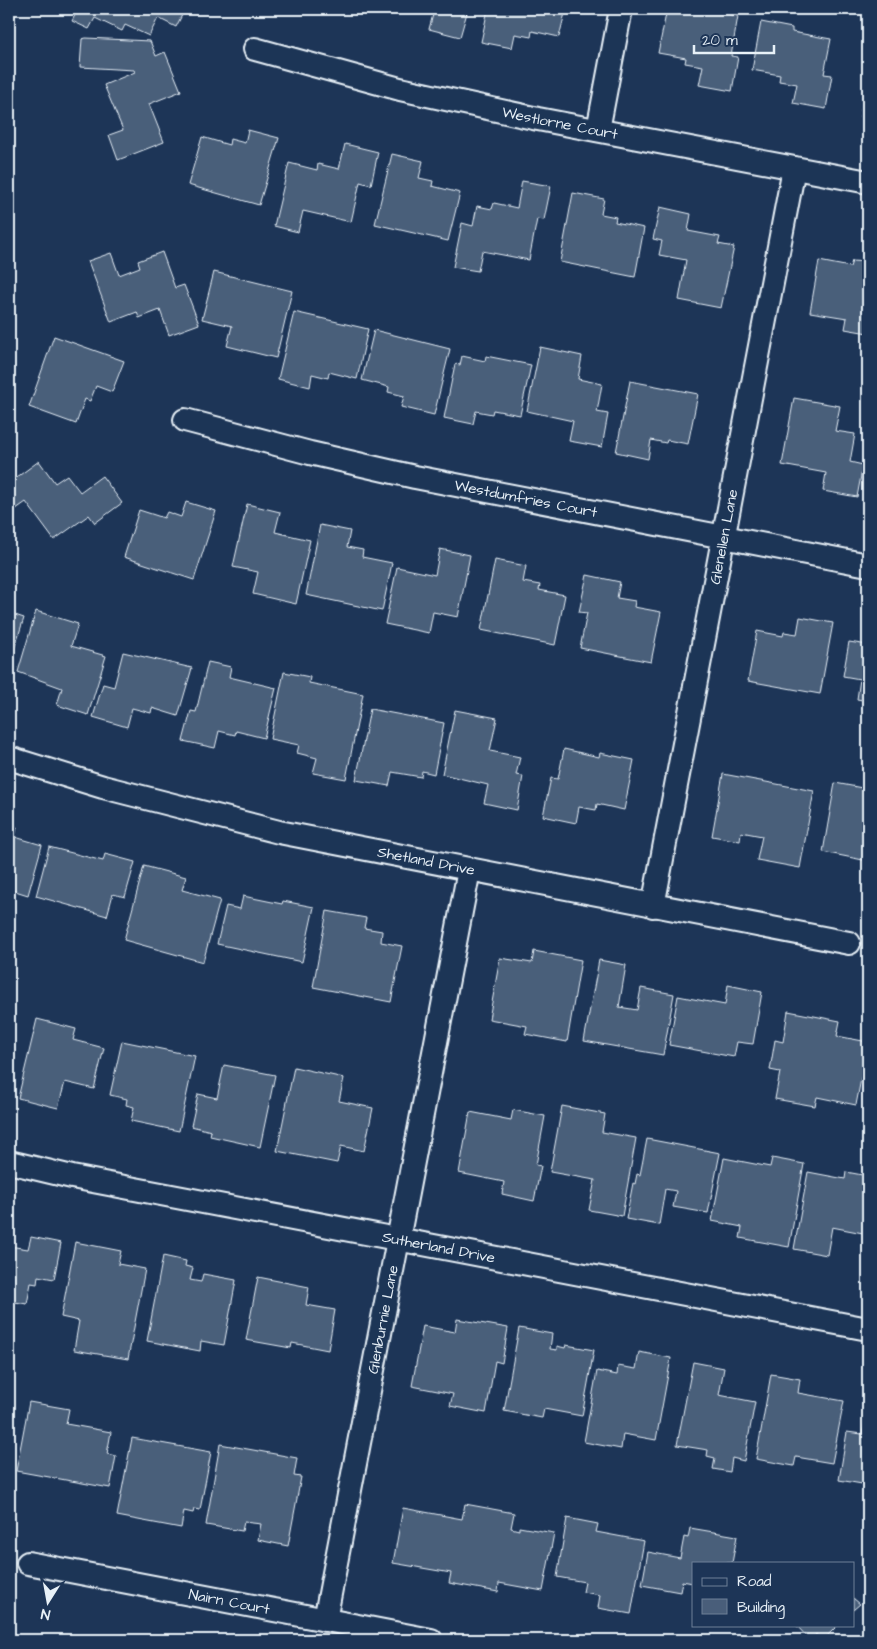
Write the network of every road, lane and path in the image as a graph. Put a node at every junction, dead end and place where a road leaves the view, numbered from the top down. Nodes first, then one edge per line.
1 (621, 9) edge
2 (255, 49) dead end
3 (598, 130) junction
4 (794, 168) junction
5 (868, 182) edge
6 (185, 420) dead end
7 (724, 537) junction
8 (868, 565) edge
9 (9, 758) edge
10 (468, 870) junction
11 (653, 906) junction
12 (849, 943) dead end
13 (9, 1162) edge
14 (398, 1239) junction
15 (868, 1329) edge
16 (28, 1563) dead end
17 (325, 1620) junction
18 (431, 1640) edge

1 - 3 street
2 - 3 street, Westlorne Court
3 - 4 street, Westlorne Court
4 - 5 street, Westlorne Court
4 - 7 street, Glenellen Lane
6 - 7 street, Westdumfries Court
7 - 8 street, Westdumfries Court
7 - 11 street, Glenellen Lane
9 - 10 street, Shetland Drive
10 - 11 street, Shetland Drive
10 - 14 street, Glenburnie Lane
11 - 12 street, Shetland Drive
13 - 14 street, Sutherland Drive
14 - 15 street, Sutherland Drive
14 - 17 street, Glenburnie Lane
16 - 17 street, Nairn Court
17 - 18 street, Nairn Court

